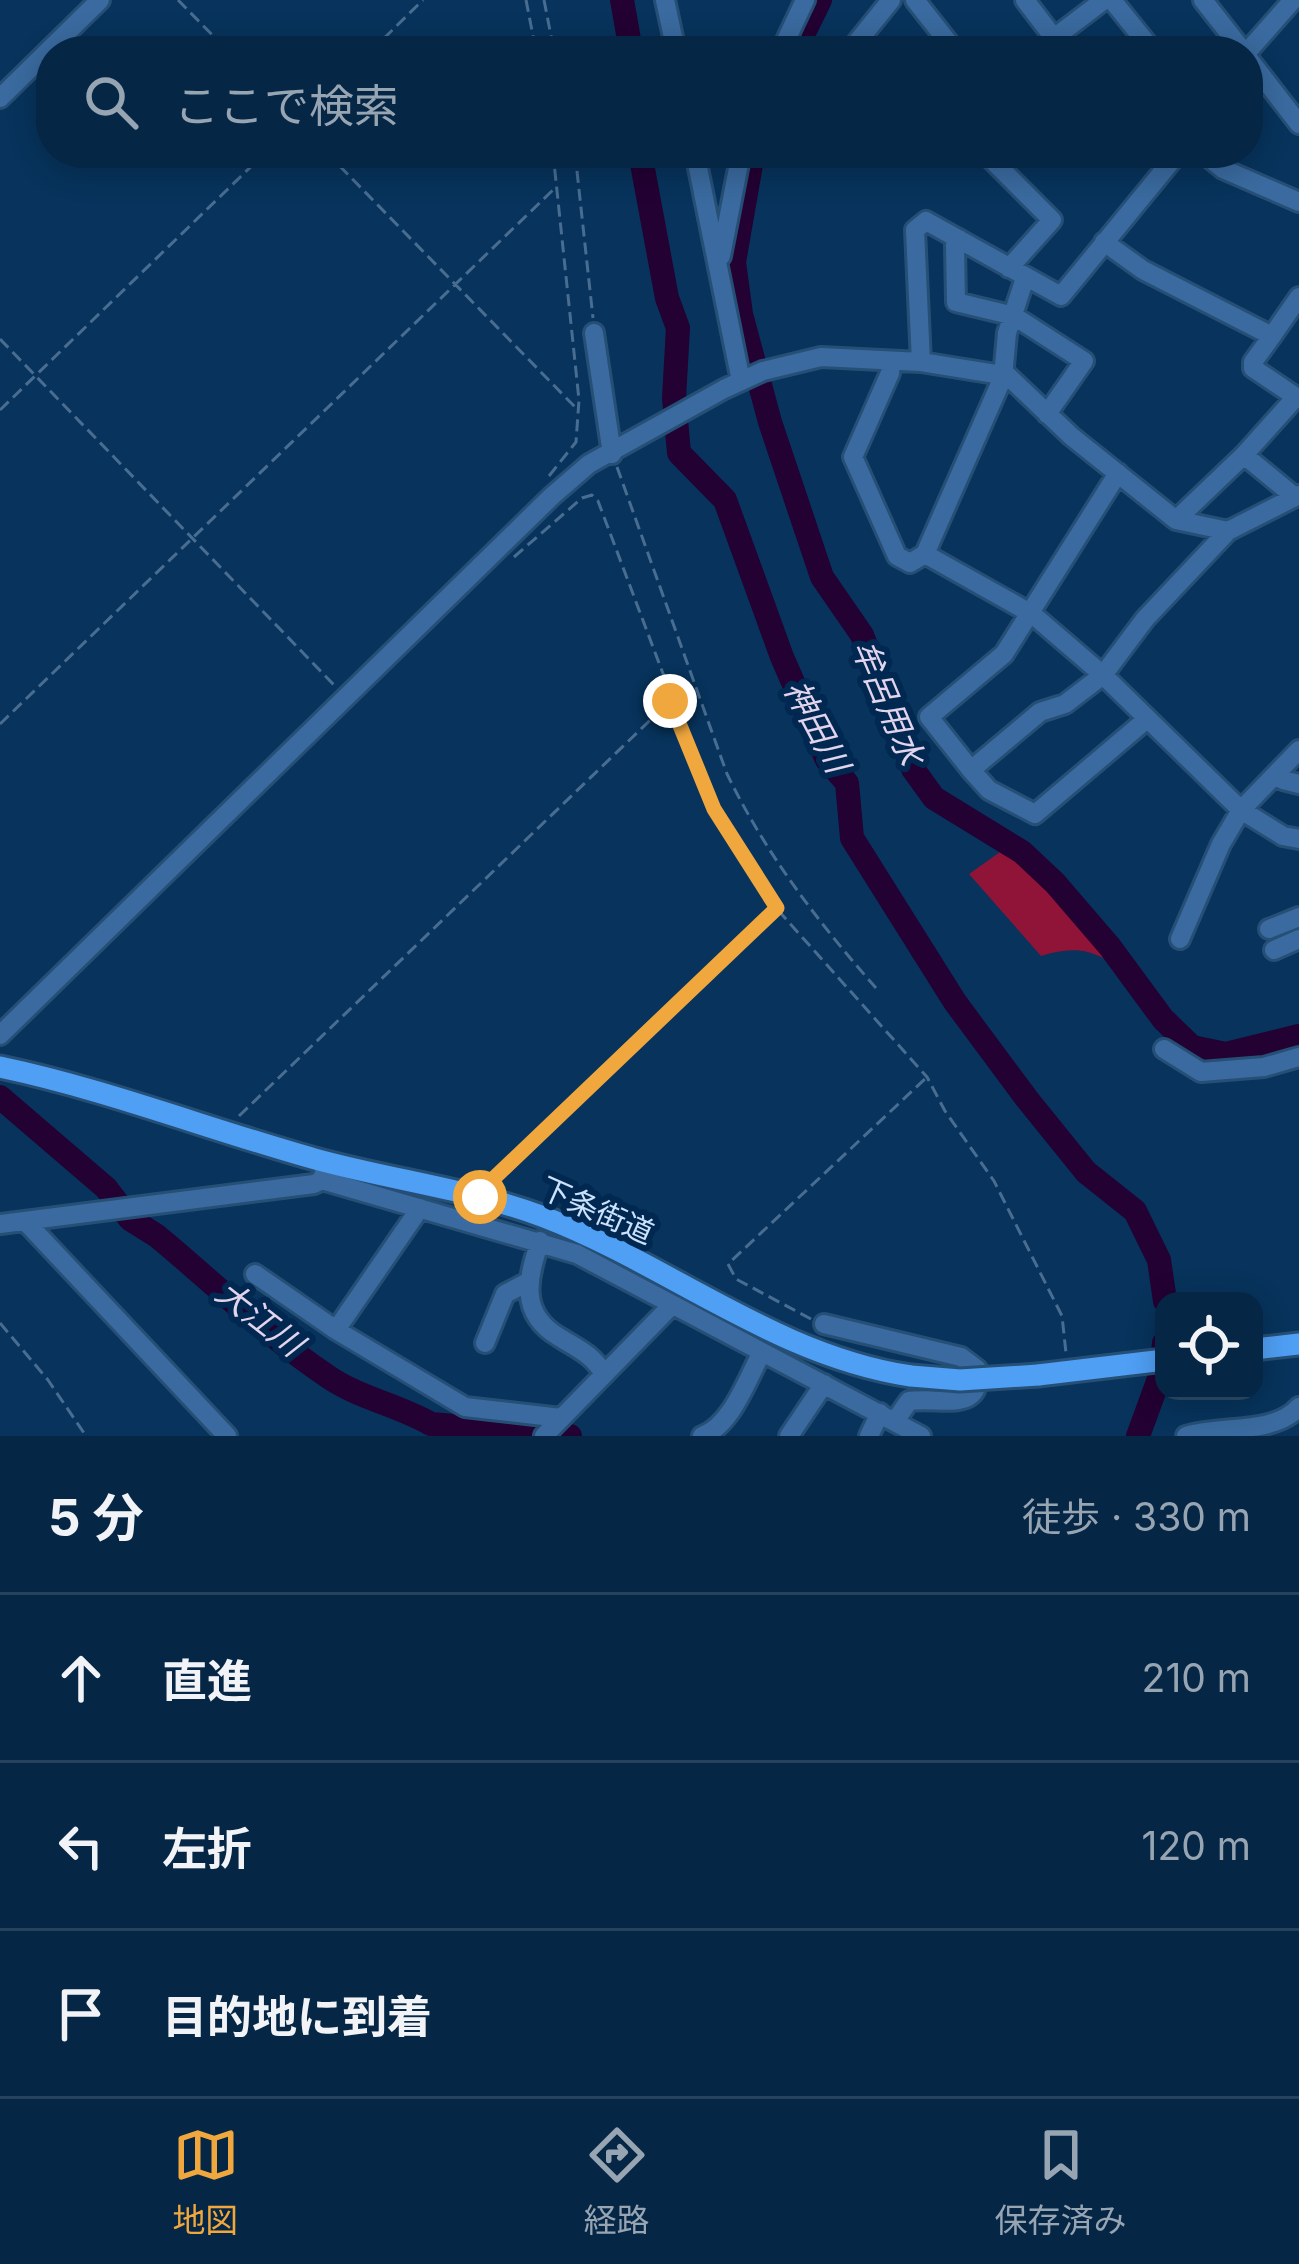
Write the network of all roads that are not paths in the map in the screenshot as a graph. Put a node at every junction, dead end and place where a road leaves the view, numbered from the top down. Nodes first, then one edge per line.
1 (100, 0) edge
2 (665, 0) edge
3 (806, 0) edge
4 (891, 0) edge
5 (915, 0) edge
6 (1025, 0) edge
7 (1108, 0) edge
8 (1203, 0) edge
9 (1293, 0) edge
10 (63, 36) edge
11 (673, 36) edge
12 (788, 36) edge
13 (862, 36) edge
14 (943, 36) edge
15 (1052, 36) edge
16 (1057, 36) edge
17 (1140, 36) edge
18 (1230, 36) edge
19 (1263, 42) edge
20 (36, 63) edge
21 (1263, 79) edge
22 (0, 98) edge
23 (1299, 124) edge
24 (698, 168) edge
25 (738, 168) edge
26 (1001, 168) edge
27 (1166, 168) edge
28 (1222, 168) edge
29 (1299, 202) edge
30 (959, 239) junction
31 (1104, 242) junction
32 (717, 266) junction
33 (1017, 273) junction
34 (1299, 297) edge
35 (1014, 316) junction
36 (594, 333) road end
37 (1272, 336) junction
38 (921, 362) junction
39 (891, 363) junction
40 (1003, 377) junction
41 (744, 380) junction
42 (1297, 398) edge
43 (1047, 414) junction
44 (615, 452) junction
45 (1244, 455) junction
46 (1118, 473) junction
47 (1297, 496) edge
48 (1176, 520) junction
49 (1228, 531) junction
50 (925, 554) junction
51 (1032, 614) junction
52 (1103, 675) junction
53 (1147, 719) junction
54 (1299, 750) edge
55 (971, 770) junction
56 (1277, 772) junction
57 (1299, 784) edge
58 (1241, 810) junction
59 (1299, 839) edge
60 (1299, 917) edge
61 (1269, 928) dead end
62 (1180, 939) dead end
63 (1299, 939) edge
64 (1274, 950) dead end
65 (0, 1035) edge
66 (1164, 1049) dead end
67 (1299, 1058) edge
68 (0, 1067) edge
69 (325, 1171) junction
70 (416, 1182) junction
71 (415, 1206) junction
72 (25, 1221) junction
73 (0, 1224) edge
74 (540, 1241) junction
75 (255, 1274) dead end
76 (526, 1283) junction
77 (671, 1306) junction
78 (743, 1316) junction
79 (824, 1324) road end
80 (336, 1330) junction
81 (731, 1338) junction
82 (485, 1343) dead end
83 (1299, 1344) edge
84 (1263, 1348) edge
85 (761, 1354) junction
86 (1155, 1361) edge
87 (604, 1374) junction
88 (824, 1384) junction
89 (1299, 1407) edge
90 (887, 1417) junction
91 (561, 1418) junction
92 (227, 1436) edge
93 (544, 1436) edge
94 (701, 1436) edge
95 (789, 1436) edge
96 (869, 1436) edge
97 (921, 1436) edge
98 (1186, 1436) edge

1 - 10 street
2 - 11 street
3 - 12 street
4 - 13 street
5 - 14 street
6 - 15 street
7 - 16 street
7 - 17 street
8 - 18 street
9 - 19 street
20 - 22 street
21 - 23 street
24 - 32 street
25 - 32 street
26 - 33 street
27 - 31 street
28 - 29 street
30 - 33 street
30 - 35 street
30 - 38 street
31 - 33 street
31 - 37 street
32 - 41 street
33 - 35 street
34 - 37 street
35 - 40 street
35 - 43 street
36 - 44 street
37 - 42 street
38 - 39 street
38 - 40 street
39 - 41 street
39 - 50 street
40 - 43 street
40 - 50 street
41 - 44 street
42 - 45 street
43 - 46 street
44 - 65 street
45 - 47 street
45 - 48 street
46 - 48 street
46 - 51 street
47 - 49 street
48 - 49 street
49 - 52 street
50 - 51 street
51 - 52 street
51 - 55 street
52 - 53 street
52 - 55 street
53 - 55 street
53 - 58 street
54 - 56 street
56 - 57 street
56 - 58 street
58 - 59 street
58 - 62 street
60 - 61 street
63 - 64 street
66 - 67 street
68 - 69 main road, 下条街道
69 - 70 main road, 下条街道
69 - 71 street
69 - 72 street
70 - 71 street
70 - 78 main road, 下条街道
71 - 74 street
71 - 80 street
72 - 73 street
72 - 92 street
74 - 76 street
74 - 77 street
75 - 80 street
76 - 82 street
76 - 87 street
77 - 81 street
77 - 87 street
78 - 81 street
78 - 86 main road, 下条街道, bridge
79 - 90 street
80 - 91 street
81 - 85 street
83 - 84 main road
85 - 88 street
85 - 94 street
87 - 91 street
88 - 90 street
88 - 95 street
89 - 98 street
90 - 96 street
90 - 97 street
91 - 93 street

